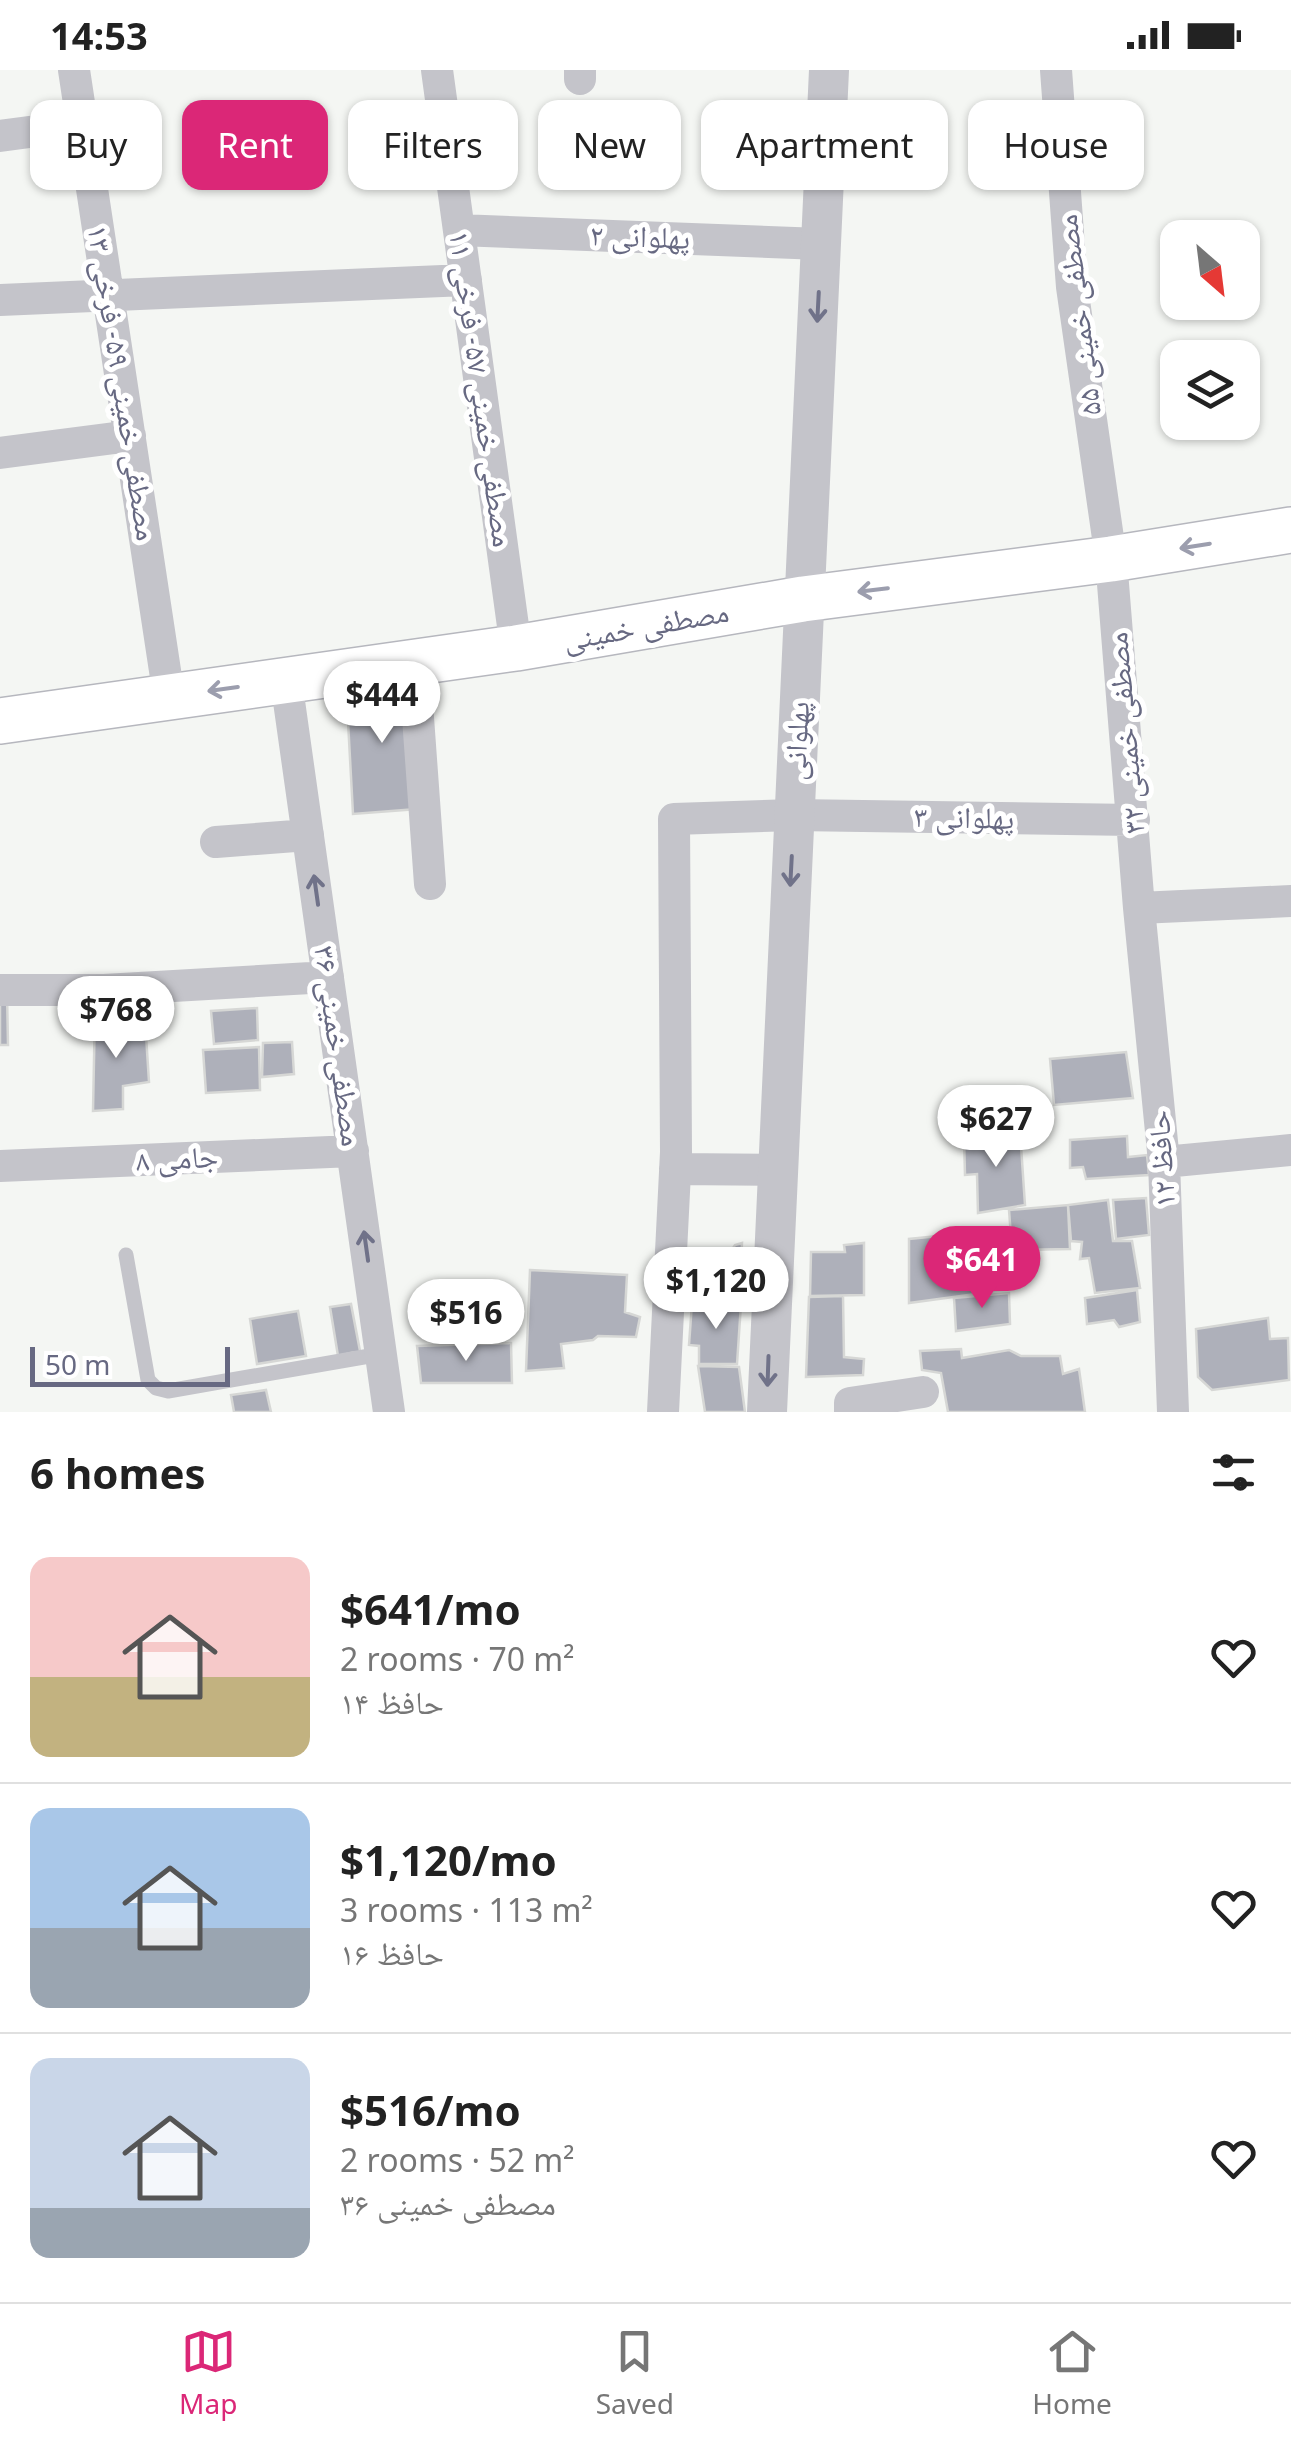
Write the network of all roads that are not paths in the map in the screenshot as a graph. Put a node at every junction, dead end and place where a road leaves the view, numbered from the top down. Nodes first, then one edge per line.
1 (74, 70) edge
2 (437, 70) edge
3 (829, 70) edge
4 (1056, 70) edge
5 (78, 100) edge
6 (30, 132) edge
7 (0, 136) edge
8 (92, 190) edge
9 (459, 230) junction
10 (821, 244) junction
11 (466, 280) junction
12 (108, 294) junction
13 (0, 300) edge
14 (130, 436) junction
15 (0, 453) edge
16 (1291, 530) edge
17 (1111, 559) junction
18 (804, 599) junction
19 (516, 648) junction
20 (414, 662) junction
21 (286, 680) junction
22 (170, 697) junction
23 (0, 721) edge
24 (794, 816) junction
25 (1134, 820) junction
26 (308, 836) junction
27 (216, 842) dead end
28 (430, 884) dead end
29 (1291, 901) edge
30 (1139, 908) junction
31 (328, 977) junction
32 (0, 990) edge
33 (1291, 1150) edge
34 (353, 1151) junction
35 (675, 1161) junction
36 (1164, 1162) junction
37 (0, 1166) edge
38 (778, 1170) junction
39 (126, 1255) dead end
40 (382, 1354) junction
41 (924, 1392) dead end
42 (389, 1412) edge
43 (663, 1412) edge
44 (767, 1412) edge
45 (850, 1412) edge
46 (1173, 1412) edge

1 - 5 street, مصطفی خمینی ۵۹- فرخی ۱۳
2 - 9 street, مصطفی خمینی ۵۷- فرخی ۱۱
3 - 10 street, پهلوانی
4 - 17 street, مصطفی خمینی ۵۵
6 - 7 street
8 - 12 street, مصطفی خمینی ۵۹- فرخی ۱۳
9 - 10 street, پهلوانی ۲
9 - 11 street, مصطفی خمینی ۵۷- فرخی ۱۱
10 -> 18 street, پهلوانی
11 - 12 street
11 - 19 street, مصطفی خمینی ۵۷- فرخی ۱۱
12 - 13 street
12 - 14 street, مصطفی خمینی ۵۹- فرخی ۱۳
14 - 15 street
14 - 22 street, مصطفی خمینی ۵۹- فرخی ۱۳
16 -> 17 main road, مصطفی خمینی
17 -> 18 main road, مصطفی خمینی
17 - 25 street, مصطفی خمینی ۳۲
18 - 19 main road, مصطفی خمینی
18 - 24 street, پهلوانی
19 - 20 main road, مصطفی خمینی
20 - 21 main road, مصطفی خمینی
20 - 28 street
21 -> 22 main road, مصطفی خمینی
21 - 26 street, مصطفی خمینی ۳۶
22 - 23 main road, مصطفی خمینی
24 - 25 street, پهلوانی ۳
24 - 35 street, پهلوانی ۳
24 -> 38 street, پهلوانی
25 - 30 street, مصطفی خمینی ۳۲
26 - 27 street
31 -> 26 street, مصطفی خمینی ۳۶
29 - 30 street
30 - 36 street, حافظ ۱۲
31 - 32 street
31 - 34 street, مصطفی خمینی ۳۶
33 - 36 street
34 - 37 street, جامی ۸
40 -> 34 street, مصطفی خمینی ۳۶
35 - 38 street
35 - 43 street
36 - 46 street, حافظ ۱۲
38 -> 44 street, پهلوانی
39 - 40 lane
40 - 42 street, مصطفی خمینی ۳۶
41 - 45 street

